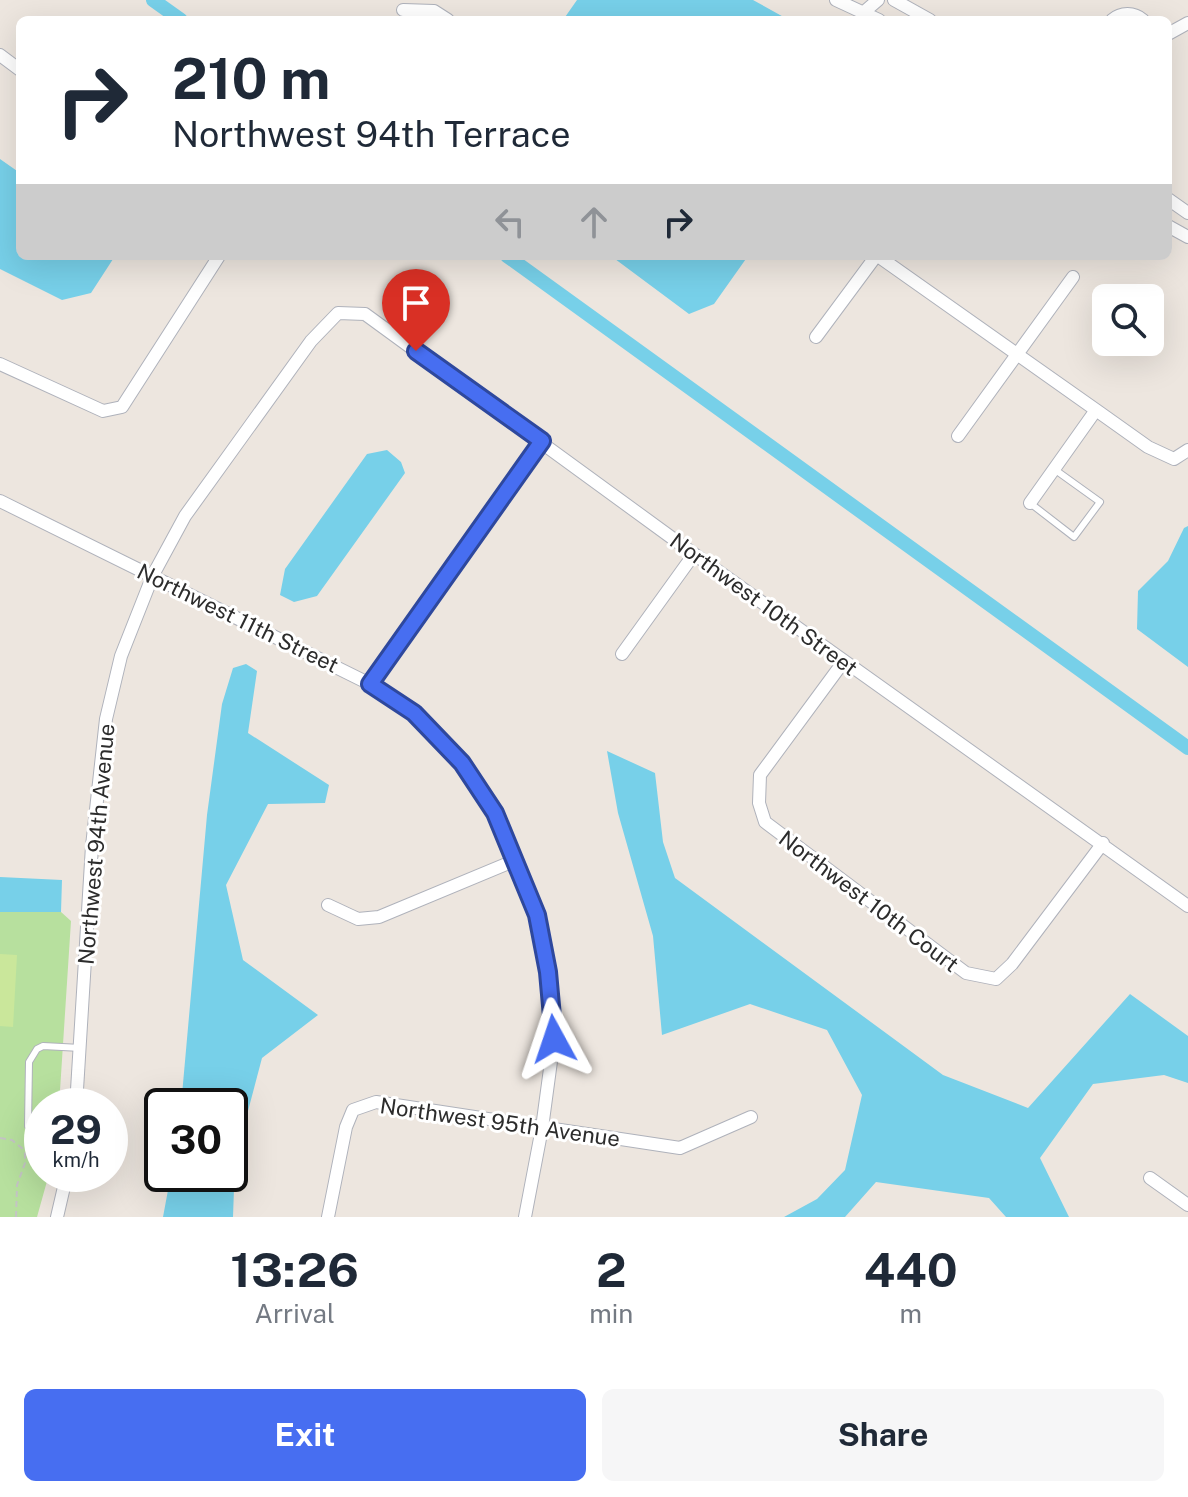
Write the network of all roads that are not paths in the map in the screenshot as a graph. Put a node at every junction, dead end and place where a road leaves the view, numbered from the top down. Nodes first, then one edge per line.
1 (836, 0) edge
2 (878, 0) edge
3 (894, 0) edge
4 (865, 6) edge
5 (400, 10) edge
6 (442, 16) edge
7 (923, 16) edge
8 (216, 260) edge
9 (874, 260) edge
10 (883, 260) edge
11 (1073, 277) dead end
12 (338, 313) joint
13 (816, 337) dead end
14 (1017, 354) junction
15 (0, 364) edge
16 (1096, 410) junction
17 (958, 436) dead end
18 (542, 441) junction
19 (1188, 450) edge
20 (1054, 469) junction
21 (0, 501) edge
22 (1030, 503) joint
23 (694, 554) junction
24 (153, 575) junction
25 (622, 654) dead end
26 (844, 661) junction
27 (370, 684) junction
28 (1103, 843) junction
29 (516, 860) junction
30 (328, 905) dead end
31 (1188, 906) edge
32 (81, 1048) junction
33 (29, 1088) edge
34 (78, 1088) edge
35 (751, 1117) dead end
36 (542, 1128) junction
37 (1150, 1178) dead end
38 (63, 1192) edge
39 (1188, 1205) edge
40 (57, 1217) edge
41 (328, 1217) edge
42 (525, 1217) edge

1 - 4 street
2 - 4 street
3 - 7 street
5 - 6 street
8 - 15 street
9 - 13 street
10 - 14 street
11 - 14 street
12 - 18 street, Northwest 10th Street
12 - 24 street, Northwest 94th Avenue
14 - 16 street
14 - 17 street
16 - 19 street
16 - 20 street
18 - 23 street, Northwest 10th Street
18 - 27 street
20 - 22 street
20 - 22 lane
21 - 24 street, Northwest 11th Street
23 - 25 street
23 - 26 street, Northwest 10th Street
24 - 27 street, Northwest 11th Street
24 - 32 street, Northwest 94th Avenue
26 - 28 street, Northwest 10th Street
26 - 28 street, Northwest 10th Court
27 - 29 street, Northwest 11th Street
28 - 31 street, Northwest 10th Street
29 - 30 street
29 - 36 street, Northwest 11th Street
32 - 33 lane
32 - 34 street, Northwest 94th Avenue
35 - 36 street, Northwest 95th Avenue
36 - 41 street, Northwest 95th Avenue
36 - 42 street, Northwest 11th Street
37 - 39 street
38 - 40 street

